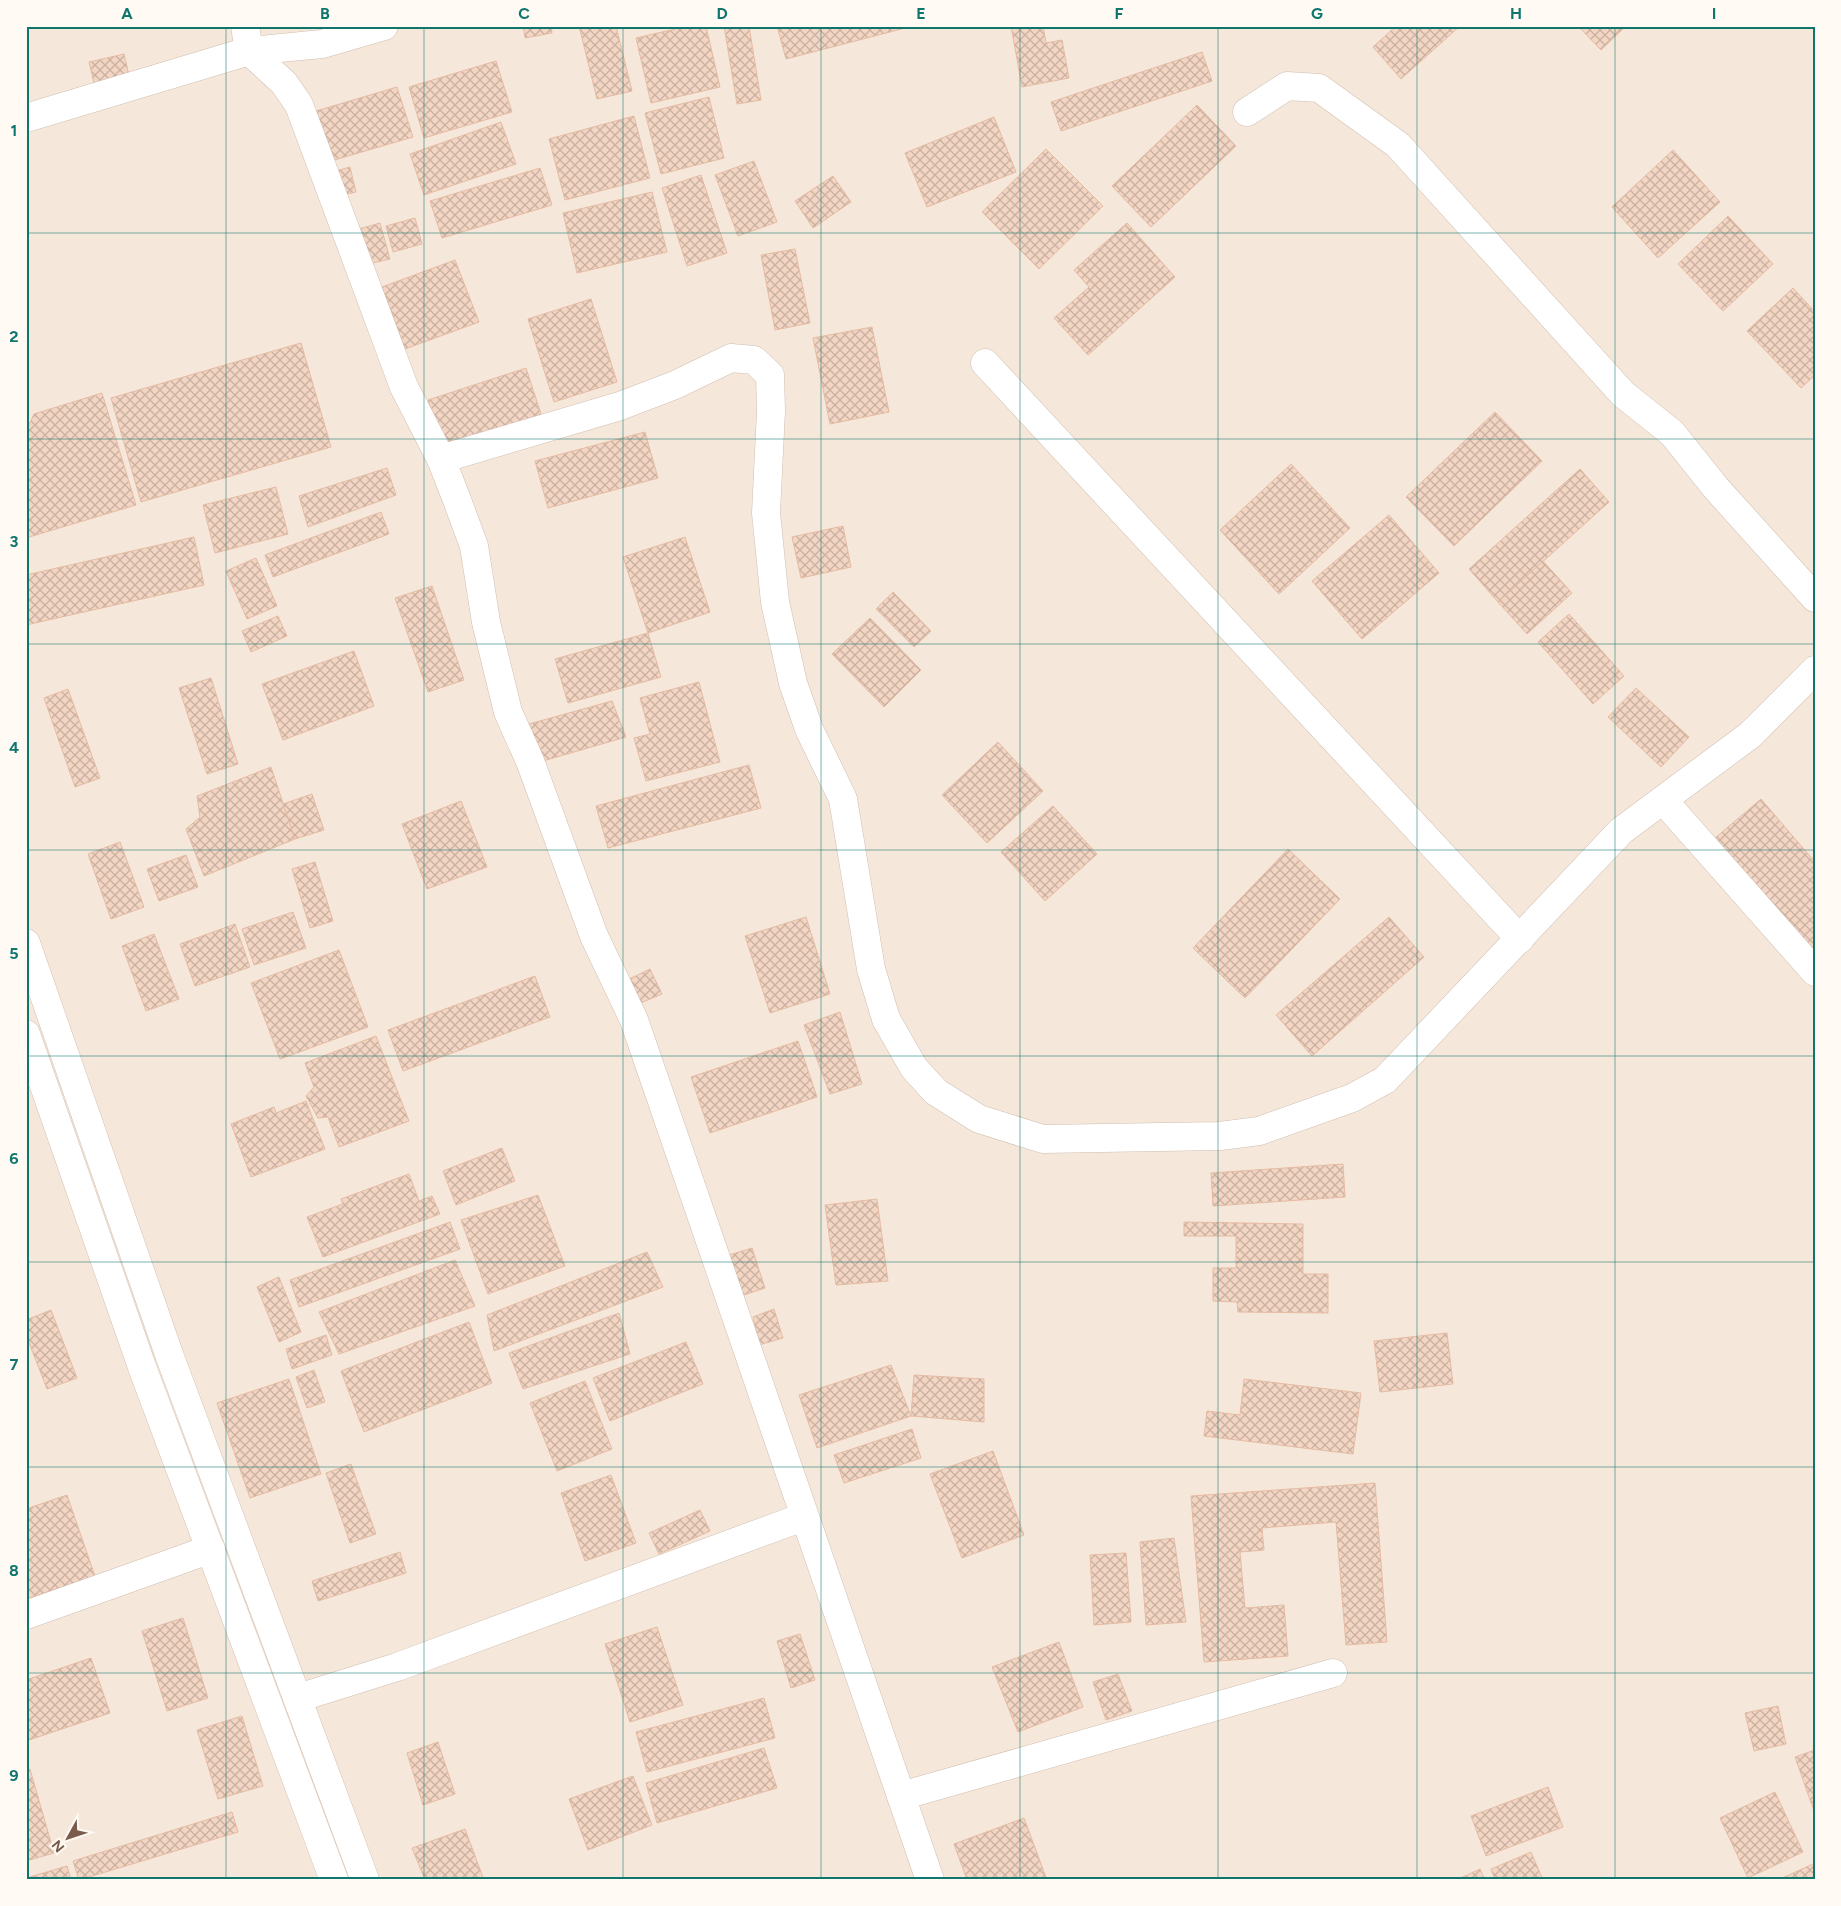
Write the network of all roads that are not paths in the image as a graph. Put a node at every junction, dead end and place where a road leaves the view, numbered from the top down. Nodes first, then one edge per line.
1 (384, 26) edge
2 (247, 39) edge
3 (1247, 112) dead end
4 (26, 118) edge
5 (984, 363) dead end
6 (441, 459) junction
7 (1815, 598) edge
8 (1815, 670) edge
9 (1663, 800) junction
10 (1520, 938) junction
11 (26, 943) edge
12 (1815, 972) edge
13 (26, 1034) edge
14 (803, 1517) junction
15 (211, 1549) junction
16 (26, 1615) edge
17 (1334, 1673) dead end
18 (298, 1698) junction
19 (901, 1796) junction
20 (334, 1880) edge
21 (365, 1880) edge
22 (930, 1880) edge

1 - 2 street
2 - 4 street
2 - 6 street
3 - 7 street
5 - 10 street
6 - 10 street
6 - 14 street
8 - 9 street
9 - 10 street
9 - 12 street
11 - 18 street
13 - 15 street
14 - 18 street
14 - 19 street
15 - 16 street
15 - 20 street
17 - 19 street
18 - 21 street
19 - 22 street

